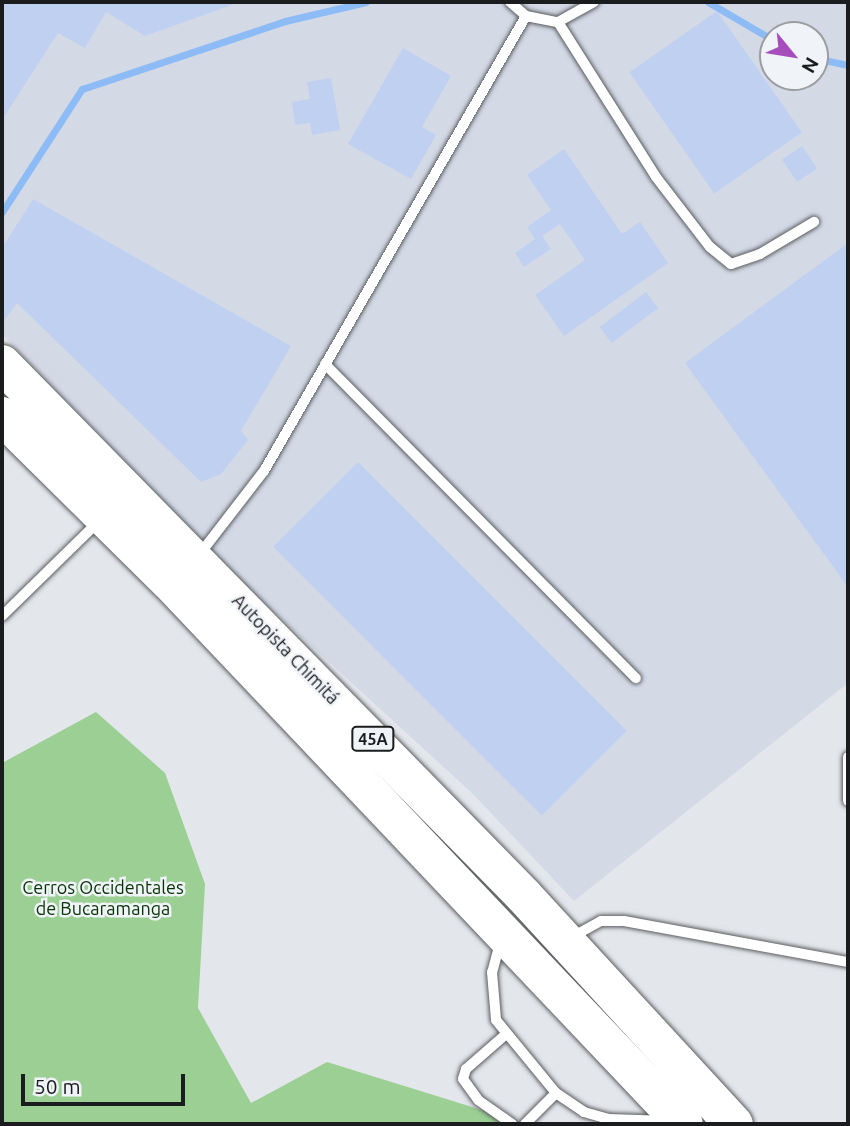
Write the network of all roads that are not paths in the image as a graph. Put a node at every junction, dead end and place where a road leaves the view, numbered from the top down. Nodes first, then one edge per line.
1 (510, 2) edge
2 (594, 2) edge
3 (526, 16) junction
4 (558, 22) junction
5 (814, 222) dead end
6 (2, 364) edge
7 (325, 364) junction
8 (2, 416) edge
9 (104, 517) junction
10 (198, 558) junction
11 (2, 616) edge
12 (636, 678) dead end
13 (848, 757) edge
14 (848, 802) edge
15 (502, 937) junction
16 (566, 941) junction
17 (848, 962) edge
18 (505, 1035) junction
19 (556, 1093) junction
20 (683, 1123) edge
21 (512, 1124) edge
22 (525, 1124) edge
23 (734, 1124) edge

1 - 3 lane
2 - 4 lane
3 - 4 lane
3 - 7 lane
4 - 5 lane
6 - 10 highway, Autopista Chimitá / 45A
7 - 10 lane
7 - 12 lane
8 - 9 highway, 45A
9 - 11 lane
9 - 15 highway, 45A
10 - 16 highway, Autopista Chimitá / 45A
13 - 14 lane
15 - 18 lane
15 - 20 highway, 45A
16 - 17 lane
16 - 23 highway, Autopista Chimitá / 45A
18 - 19 lane
18 - 21 lane
19 - 20 lane
19 - 22 lane

